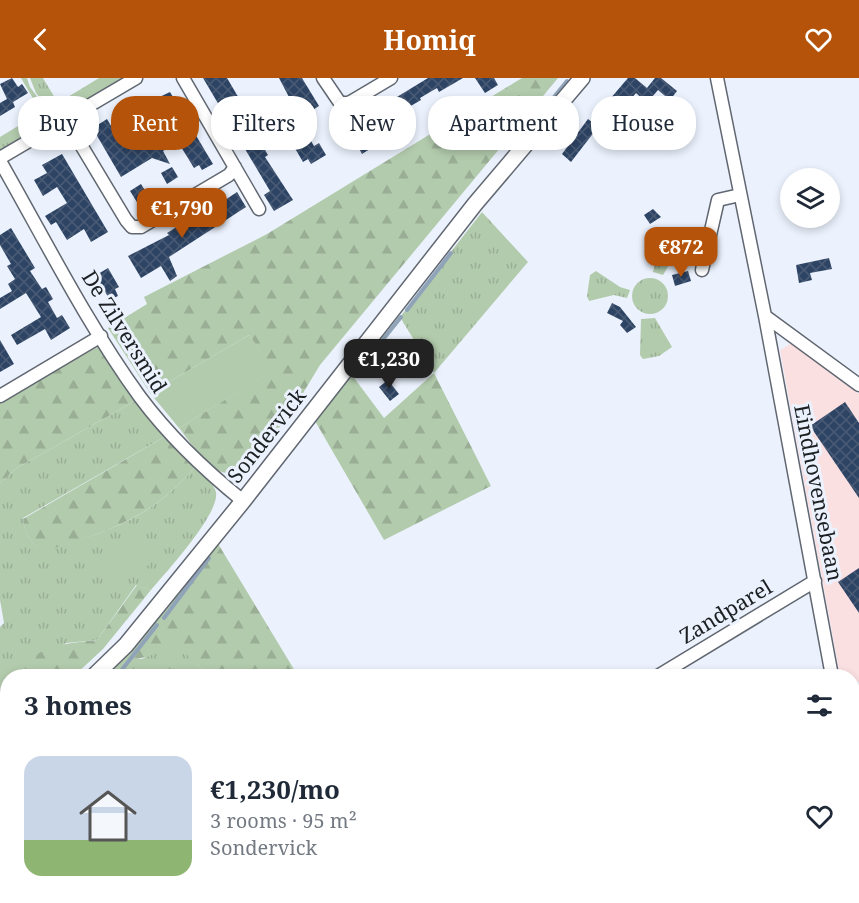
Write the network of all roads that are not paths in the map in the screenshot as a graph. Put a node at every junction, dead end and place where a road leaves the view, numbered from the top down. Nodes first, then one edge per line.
1 (136, 78) edge
2 (183, 78) edge
3 (323, 78) edge
4 (391, 78) edge
5 (582, 78) edge
6 (717, 78) edge
7 (99, 100) edge
8 (18, 149) edge
9 (84, 150) edge
10 (0, 160) edge
11 (235, 167) junction
12 (740, 195) junction
13 (259, 209) dead end
14 (702, 270) dead end
15 (765, 316) junction
16 (101, 336) junction
17 (859, 385) edge
18 (0, 396) edge
19 (243, 501) junction
20 (815, 582) junction
21 (101, 669) edge
22 (670, 669) edge
23 (831, 669) edge

1 - 7 street
2 - 11 street
3 - 4 street
5 - 19 street, Sondervick
6 - 12 street, Eindhovensebaan
8 - 10 street
9 - 11 street
10 - 16 street, De Zilversmid
11 - 13 street
12 - 14 street
12 - 15 street, Eindhovensebaan
15 - 17 street
15 - 20 street, Eindhovensebaan
16 - 18 street
16 - 19 street, De Zilversmid
19 - 21 street, Sondervick
20 - 22 street, Zandparel
20 - 23 street, Eindhovensebaan

